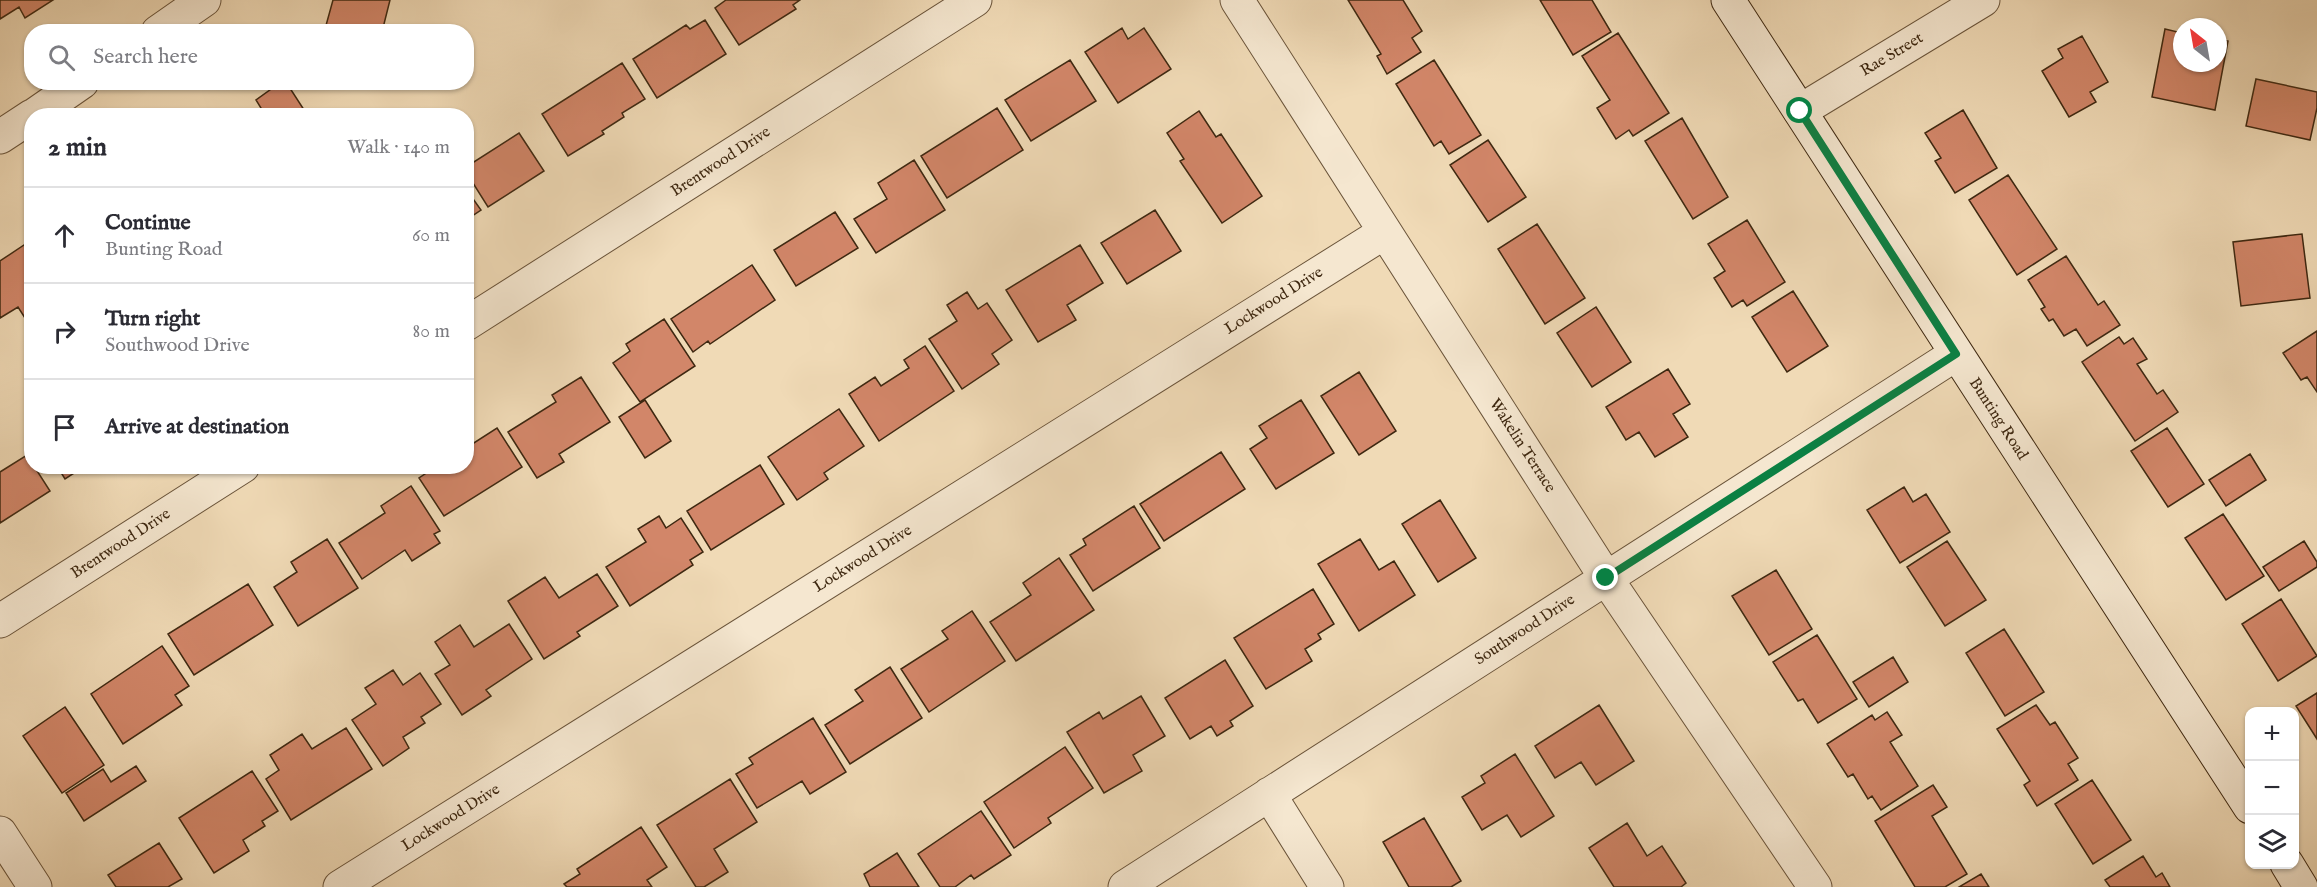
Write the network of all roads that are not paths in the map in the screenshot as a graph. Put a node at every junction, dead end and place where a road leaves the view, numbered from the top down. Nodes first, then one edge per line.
1 (204, 0) edge
2 (975, 0) edge
3 (1237, 0) edge
4 (1728, 0) edge
5 (1983, 0) edge
6 (170, 24) edge
7 (70, 90) edge
8 (44, 108) edge
9 (1800, 111) junction
10 (24, 121) edge
11 (0, 137) edge
12 (1385, 232) junction
13 (474, 319) edge
14 (1956, 354) junction
15 (230, 474) edge
16 (1606, 578) junction
17 (0, 621) edge
18 (1269, 794) junction
19 (2245, 799) edge
20 (0, 833) edge
21 (2290, 869) edge
22 (35, 887) edge
23 (340, 887) edge
24 (1125, 887) edge
25 (1327, 887) edge
26 (1815, 887) edge
27 (2301, 887) edge

1 - 6 street
2 - 13 street, Brentwood Drive
3 - 12 street, Wakelin Terrace
4 - 9 street, Bunting Road
5 - 9 street, Rae Street
7 - 8 street
9 - 14 street, Bunting Road
10 - 11 street
12 - 16 street, Wakelin Terrace
12 - 23 street, Lockwood Drive
14 - 16 street, Southwood Drive
14 - 19 street, Bunting Road
15 - 17 street, Brentwood Drive
16 - 18 street, Southwood Drive
16 - 26 street, Wakelin Terrace
18 - 24 street, Southwood Drive
18 - 25 street
20 - 22 street
21 - 27 street

